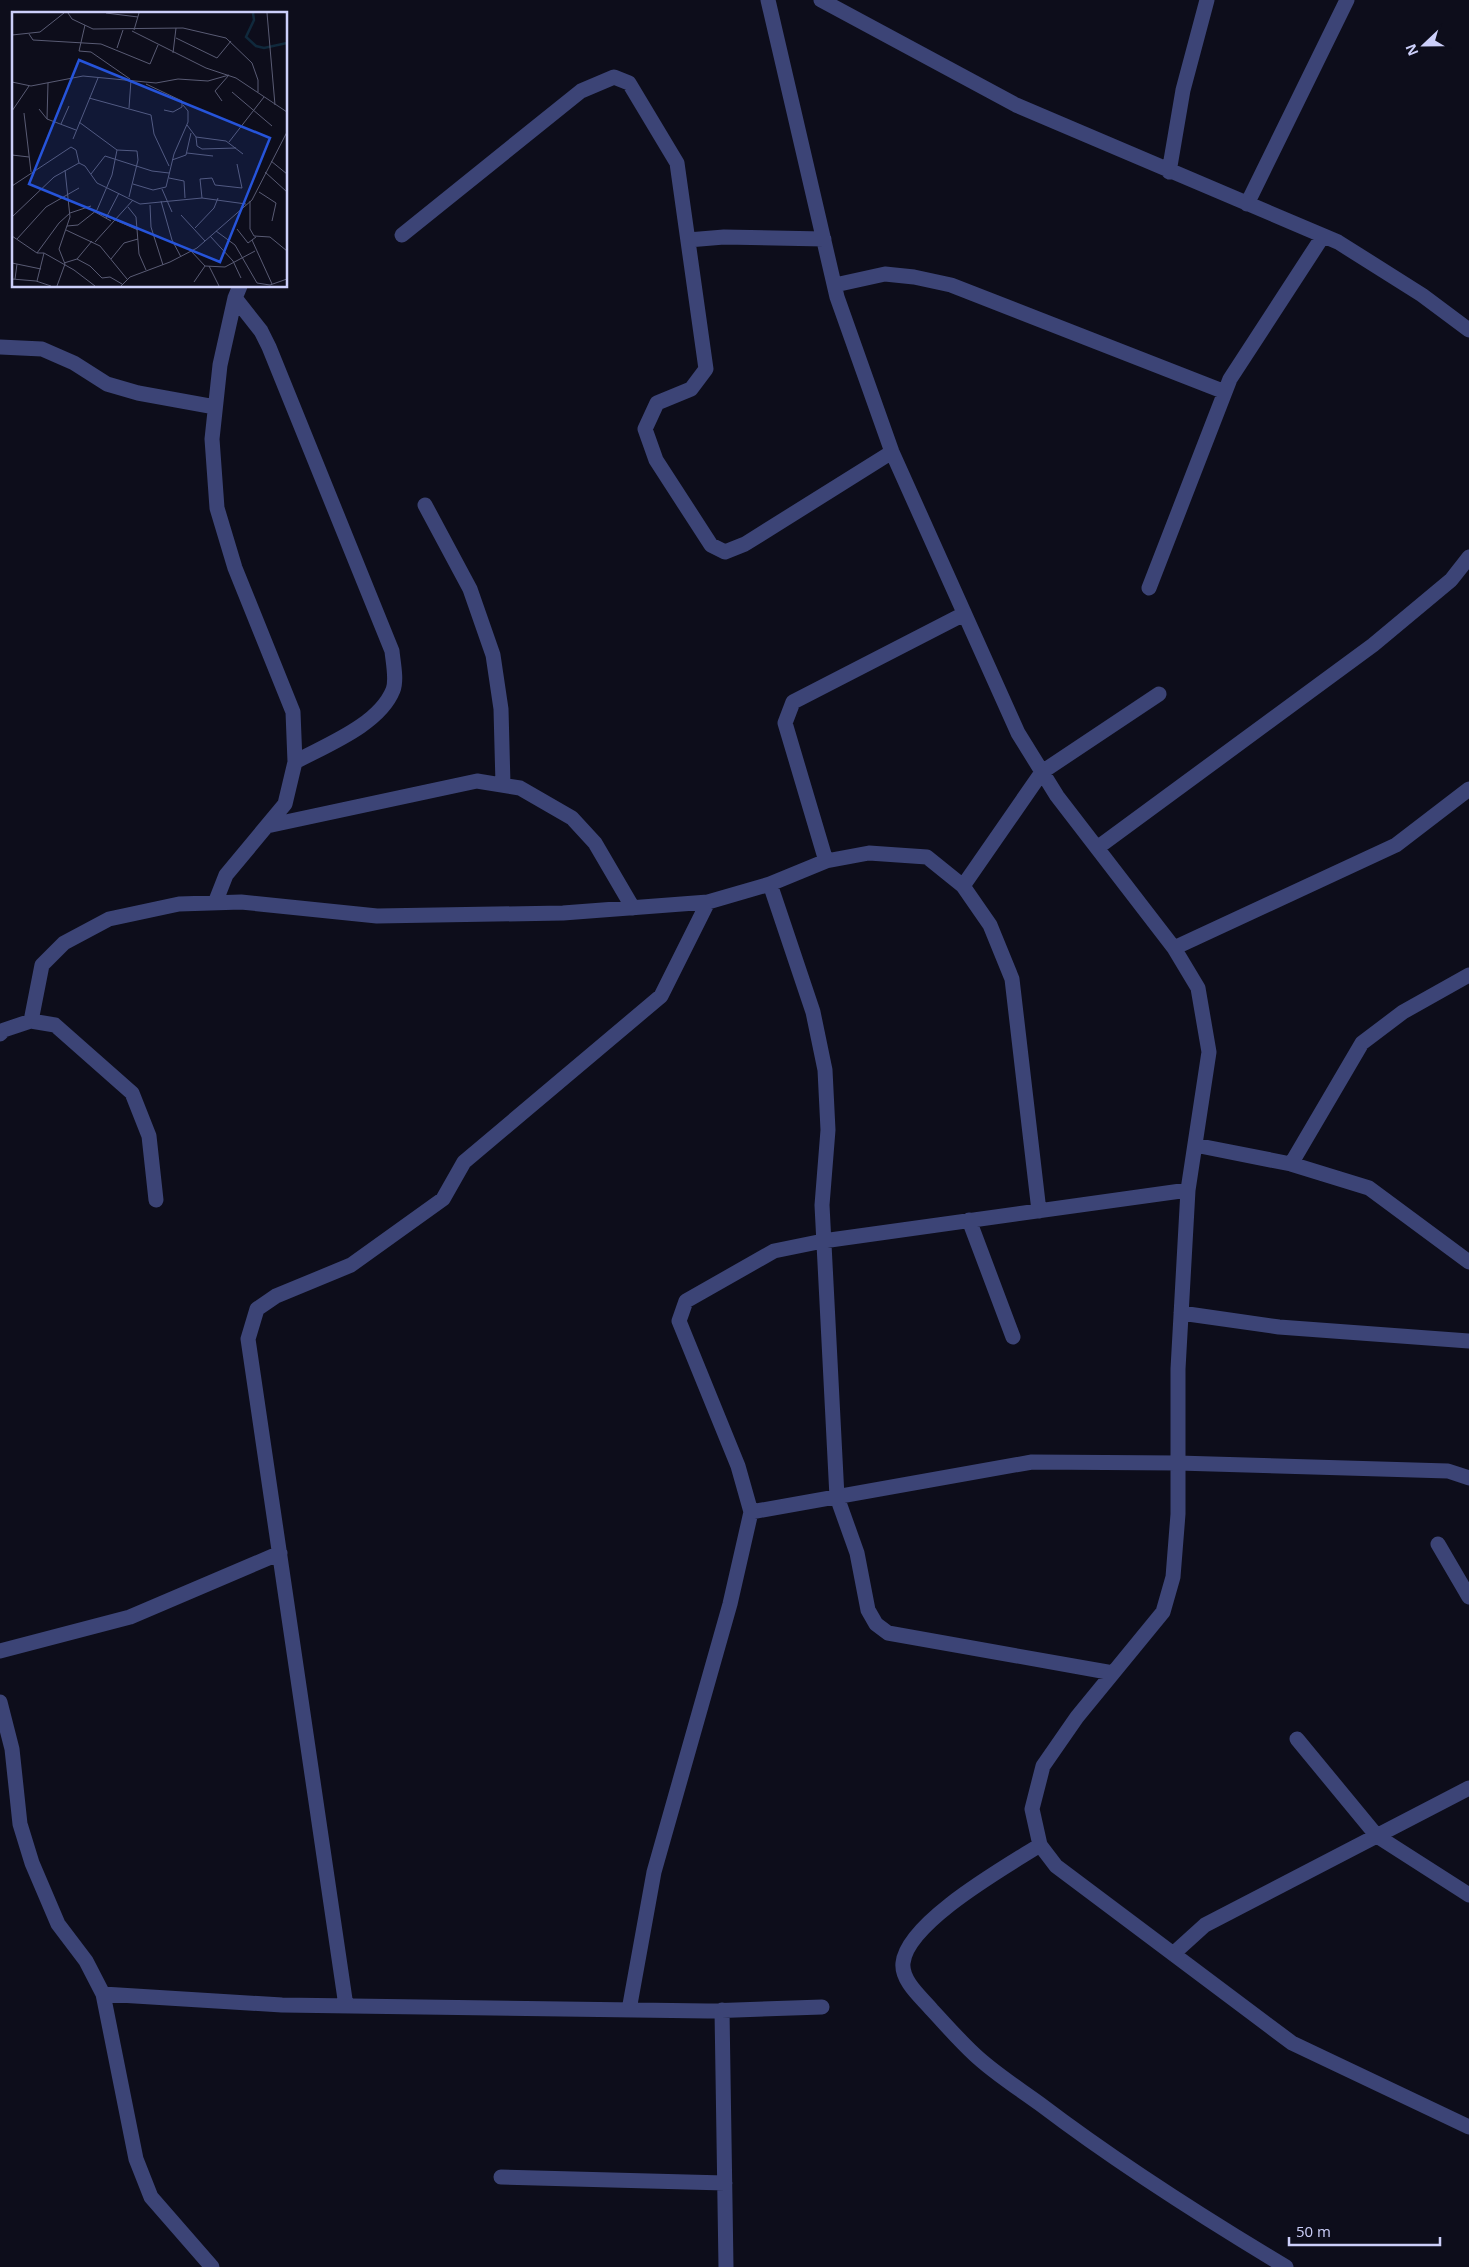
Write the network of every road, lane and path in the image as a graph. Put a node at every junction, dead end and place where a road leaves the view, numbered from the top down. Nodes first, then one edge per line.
1 (768, 0) edge
2 (821, 0) edge
3 (1207, 0) edge
4 (1347, 0) edge
5 (1169, 172) junction
6 (1247, 204) junction
7 (402, 235) dead end
8 (1323, 236) junction
9 (824, 239) junction
10 (688, 240) junction
11 (835, 285) junction
12 (237, 292) edge
13 (1469, 330) edge
14 (0, 347) edge
15 (1225, 392) junction
16 (215, 406) junction
17 (892, 452) junction
18 (424, 505) dead end
19 (1469, 557) edge
20 (1149, 588) dead end
21 (964, 614) junction
22 (1159, 694) dead end
23 (295, 762) junction
24 (1042, 772) junction
25 (503, 785) junction
26 (1469, 789) edge
27 (267, 826) junction
28 (1097, 848) junction
29 (826, 861) junction
30 (770, 884) junction
31 (963, 886) junction
32 (708, 902) junction
33 (215, 903) junction
34 (633, 908) junction
35 (1174, 948) junction
36 (1469, 976) edge
37 (31, 1022) junction
38 (0, 1034) edge
39 (1195, 1145) junction
40 (1291, 1164) junction
41 (1188, 1190) junction
42 (156, 1200) dead end
43 (1039, 1211) junction
44 (969, 1220) junction
45 (823, 1241) junction
46 (1469, 1262) edge
47 (1181, 1313) junction
48 (1013, 1337) dead end
49 (1469, 1340) edge
50 (1178, 1463) junction
51 (1469, 1478) edge
52 (837, 1497) junction
53 (751, 1512) junction
54 (1438, 1544) dead end
55 (280, 1553) junction
56 (1469, 1597) edge
57 (0, 1651) edge
58 (1113, 1673) junction
59 (0, 1702) edge
60 (1297, 1739) dead end
61 (1469, 1788) edge
62 (1377, 1836) junction
63 (1040, 1845) junction
64 (1469, 1896) edge
65 (1173, 1954) junction
66 (103, 1994) junction
67 (346, 2006) junction
68 (822, 2007) dead end
69 (629, 2010) junction
70 (722, 2010) junction
71 (1469, 2126) edge
72 (501, 2177) dead end
73 (725, 2183) junction
74 (212, 2267) edge
75 (726, 2267) edge
76 (1286, 2267) edge

1 - 9 street
2 - 5 street
3 - 5 street
4 - 6 street
5 - 6 street
6 - 8 street
7 - 10 street
8 - 13 street
8 - 15 street
9 - 10 street
9 - 11 street
10 - 17 street
11 - 15 street
11 - 17 street
12 - 16 street
12 - 23 street
14 - 16 street
15 - 20 street
16 - 23 street
17 - 21 street
18 - 25 street
19 - 28 street
21 - 24 street
21 - 29 street
22 - 24 street
23 - 27 street
24 - 28 street
24 - 31 street
25 - 27 street
25 - 34 street
26 - 35 street
27 - 33 street
28 - 35 street
29 - 30 street
29 - 31 street
30 - 32 street
30 - 45 street
31 - 43 street
32 - 34 street
32 - 55 street
33 - 34 street
33 - 37 street
35 - 39 street
36 - 40 street
37 - 38 street
37 - 42 street
39 - 40 street
39 - 41 street
40 - 46 street
41 - 43 street
41 - 47 street
43 - 44 street
44 - 45 street
44 - 48 street
45 - 52 street
45 - 53 street
47 - 49 street
47 - 50 street
50 - 51 street
50 - 52 street
50 - 58 street
52 - 53 street
52 - 58 street
53 - 69 street
54 - 56 street
55 - 57 street
55 - 67 street
58 - 63 street
59 - 66 street
60 - 62 street
61 - 62 street
62 - 64 street
62 - 65 street
63 - 65 street
63 - 76 street
65 - 71 street
66 - 67 street
66 - 74 street
67 - 69 street
68 - 70 street
69 - 70 street
70 - 73 street
72 - 73 street
73 - 75 street

